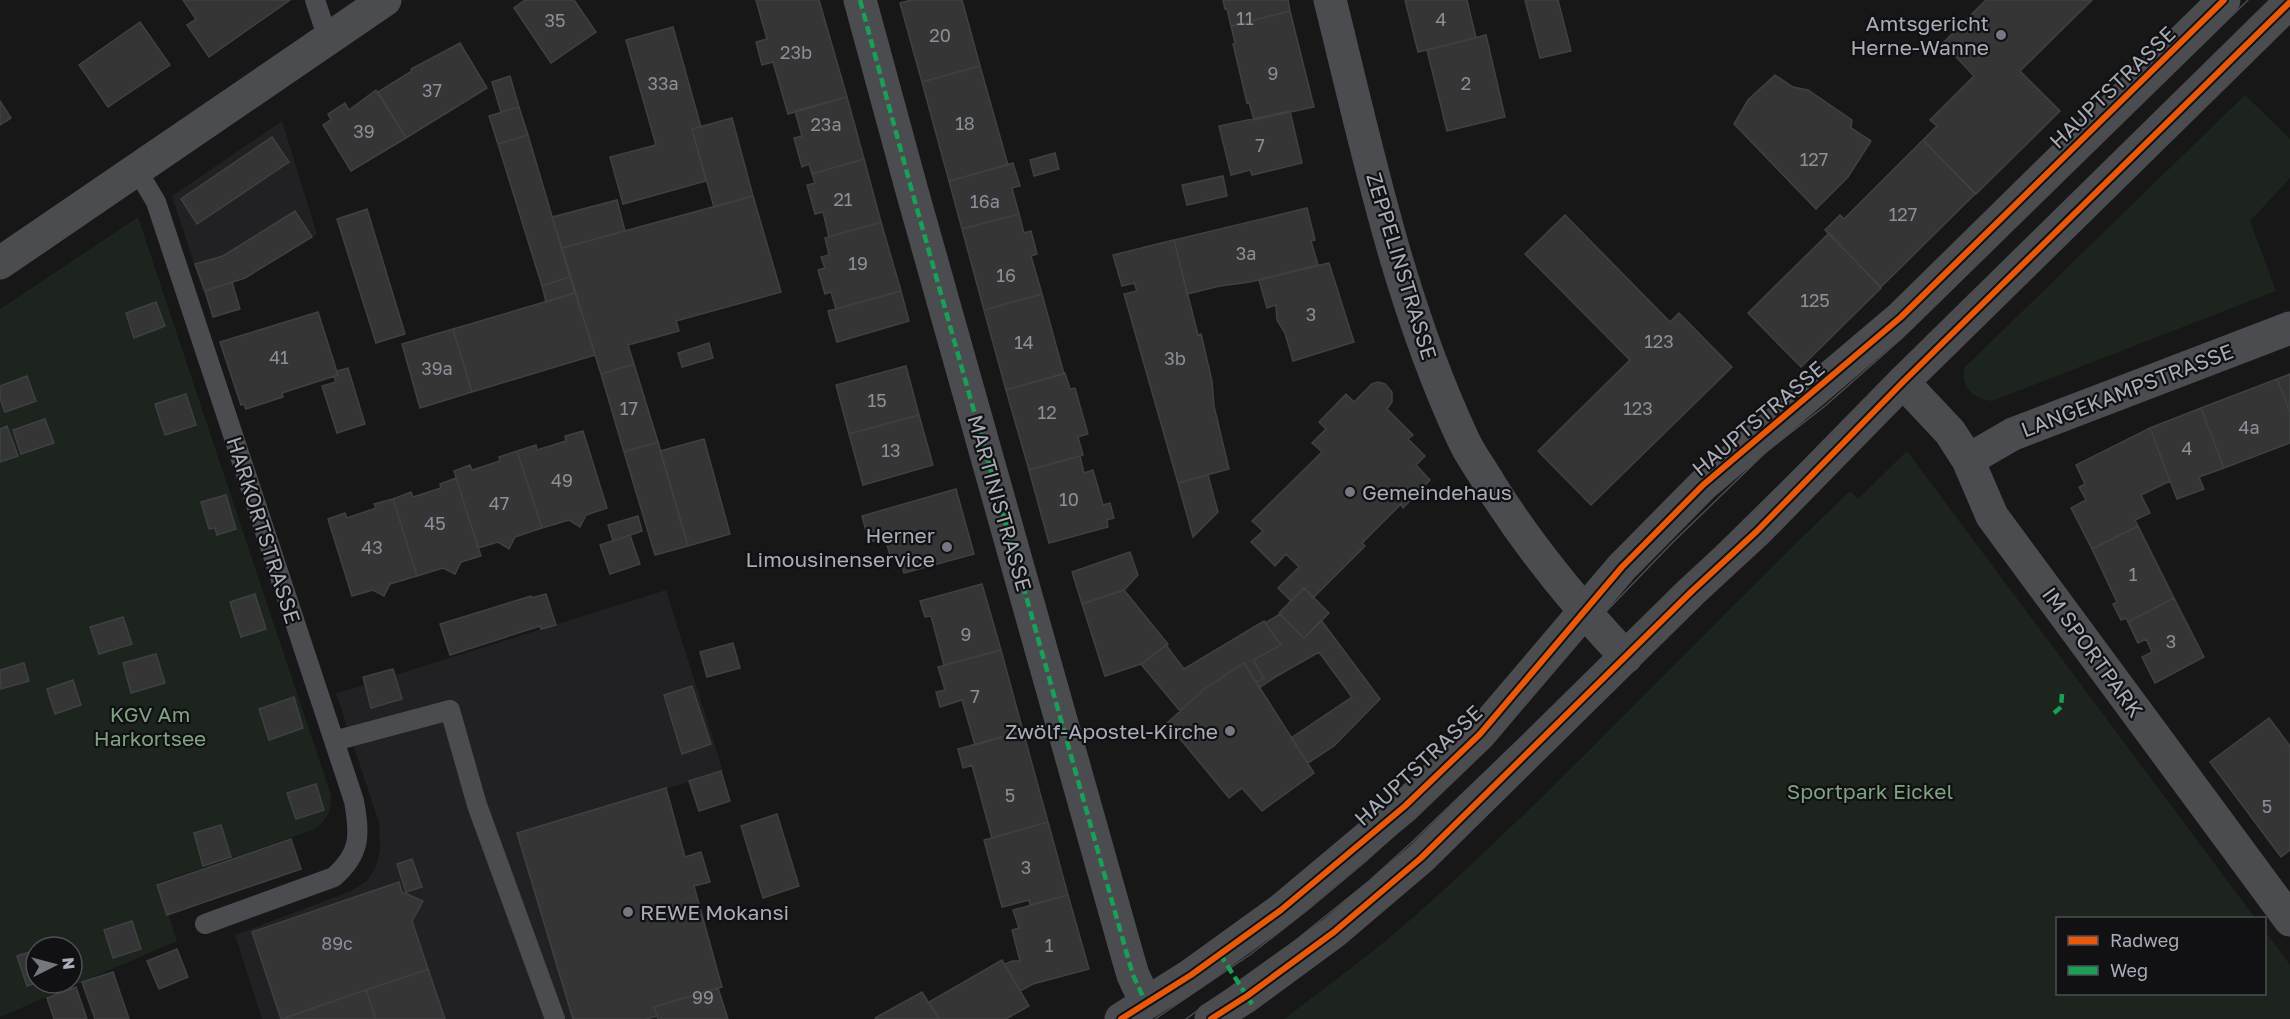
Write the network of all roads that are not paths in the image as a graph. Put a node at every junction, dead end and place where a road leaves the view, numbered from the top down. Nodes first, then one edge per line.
1 (315, 0) edge
2 (385, 0) edge
3 (860, 0) edge
4 (1330, 0) edge
5 (2224, 0) edge
6 (2290, 2) edge
7 (328, 39) junction
8 (137, 170) junction
9 (0, 263) edge
10 (2290, 328) edge
11 (1869, 346) junction
12 (1903, 382) junction
13 (1968, 460) junction
14 (1584, 612) junction
15 (1626, 657) junction
16 (334, 741) junction
17 (2290, 920) edge
18 (205, 924) dead end
19 (1133, 1011) edge
20 (555, 1019) edge
21 (1211, 1019) edge

1 - 7 lane
2 - 7 street
3 - 19 street, MARTINISTRASSE
4 - 14 street, ZEPPELINSTRASSE
5 - 11 street, HAUPTSTRASSE
6 - 12 street
7 - 8 street
8 - 9 street
8 - 16 lane, HARKORTSTRASSE
10 - 13 street, LANGEKAMPSTRASSE
11 - 12 street
11 - 14 street, HAUPTSTRASSE
12 - 13 street, IM SPORTPARK
12 - 15 street
13 - 17 street, IM SPORTPARK
14 - 15 street, ZEPPELINSTRASSE
14 - 19 street, HAUPTSTRASSE
15 - 21 street
16 - 18 lane, HARKORTSTRASSE
16 - 20 lane

